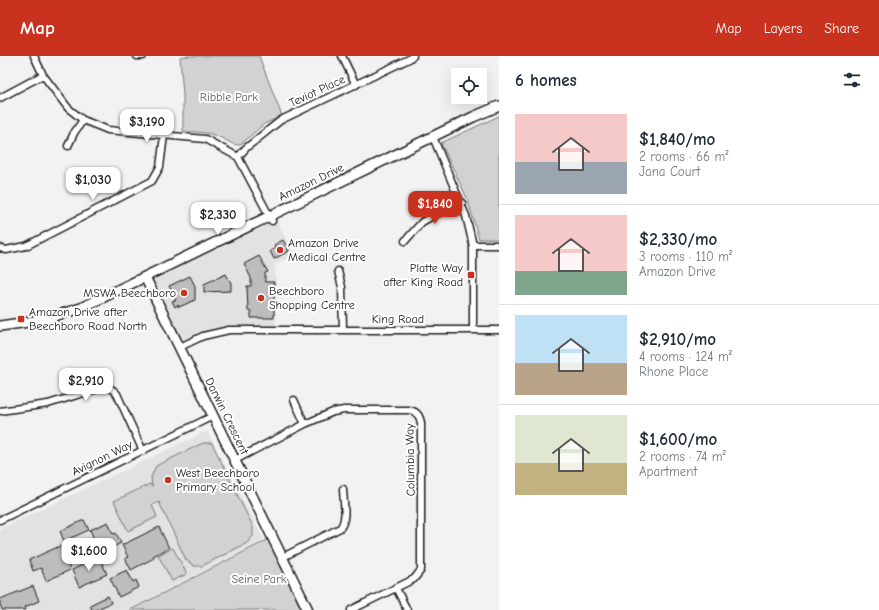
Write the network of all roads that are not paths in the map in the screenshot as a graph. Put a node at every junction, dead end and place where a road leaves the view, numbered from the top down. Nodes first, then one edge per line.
1 (34, 56) edge
2 (137, 56) edge
3 (143, 56) edge
4 (342, 56) edge
5 (413, 56) edge
6 (43, 75) junction
7 (356, 85) junction
8 (0, 98) edge
9 (499, 106) edge
10 (499, 112) edge
11 (83, 120) junction
12 (164, 135) junction
13 (434, 139) junction
14 (68, 146) dead end
15 (238, 157) junction
16 (462, 203) junction
17 (271, 218) junction
18 (405, 241) dead end
19 (473, 245) junction
20 (499, 245) edge
21 (0, 248) edge
22 (338, 271) dead end
23 (146, 280) junction
24 (0, 326) edge
25 (343, 330) junction
26 (473, 330) junction
27 (499, 330) edge
28 (0, 331) edge
29 (180, 347) junction
30 (294, 400) dead end
31 (0, 411) edge
32 (214, 416) junction
33 (305, 424) junction
34 (143, 451) junction
35 (235, 460) junction
36 (343, 488) dead end
37 (0, 520) edge
38 (283, 557) junction
39 (396, 588) junction
40 (308, 610) edge
41 (350, 610) edge
42 (407, 610) edge

1 - 6 street
2 - 3 street
4 - 7 street
5 - 7 street, Teviot Place
6 - 8 street
6 - 11 street
7 - 15 street, Teviot Place
9 - 13 street, Amazon Drive
10 - 13 street, Amazon Drive
11 - 12 street
11 - 14 street
12 - 15 street
12 - 21 street
13 - 16 street
13 - 17 street, Amazon Drive
15 - 17 street
16 - 18 street
16 - 19 street
17 - 23 street, Amazon Drive
19 - 20 street
19 - 26 street
22 - 25 street
23 - 24 street, Amazon Drive
23 - 28 street, Amazon Drive
23 - 29 street, Darwin Crescent
25 - 26 street, King Road
25 - 29 street, King Road
26 - 27 street, King Road
29 - 32 street, Darwin Crescent
30 - 33 street
31 - 34 street
32 - 34 street, Avignon Way
32 - 35 street, Darwin Crescent
33 - 35 street, Columbia Way
33 - 39 street, Columbia Way
34 - 37 street, Avignon Way
35 - 38 street, Darwin Crescent
36 - 38 street
38 - 40 street, Darwin Crescent
39 - 41 street, Columbia Way
39 - 42 street

